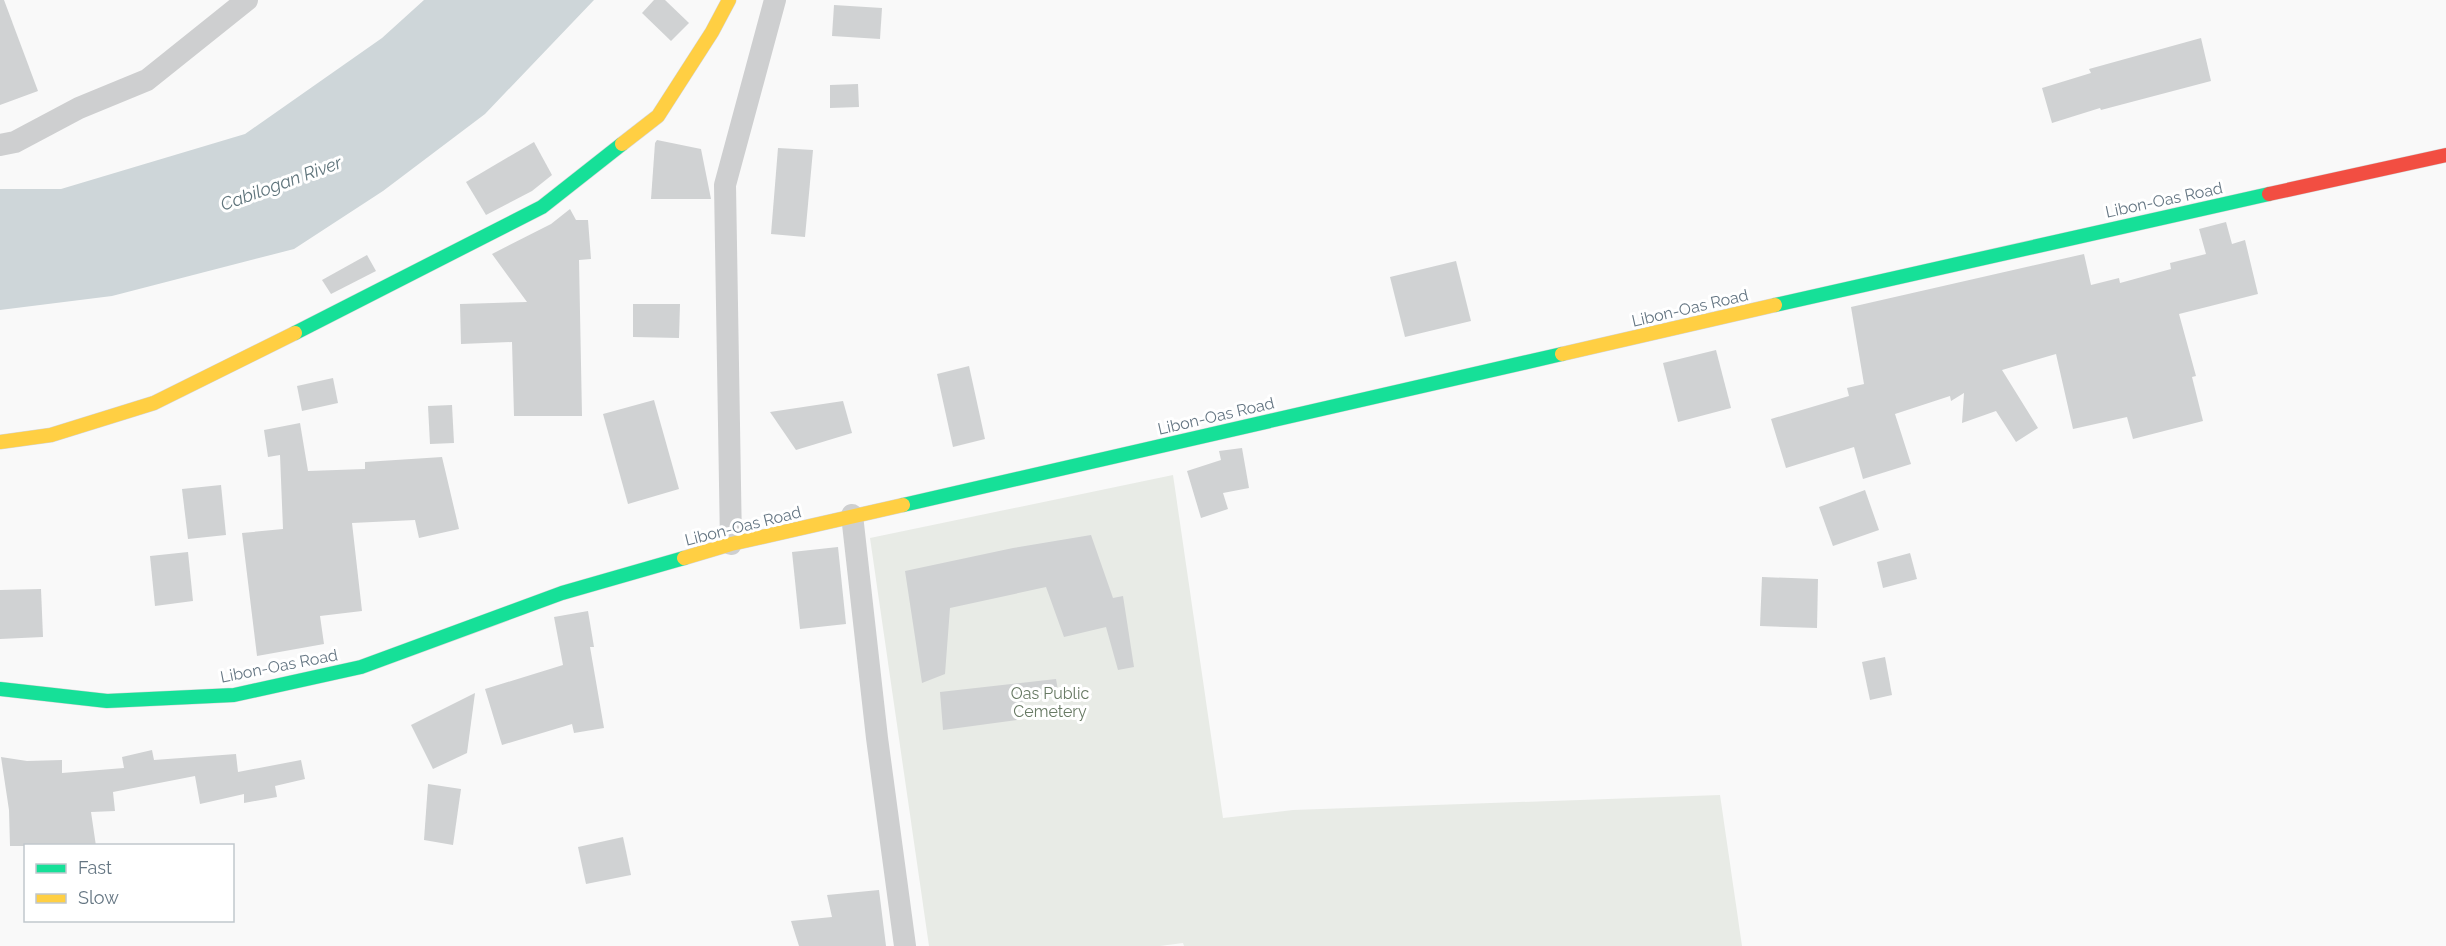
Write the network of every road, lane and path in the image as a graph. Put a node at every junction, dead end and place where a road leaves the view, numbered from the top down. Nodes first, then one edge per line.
1 (247, 0) edge
2 (729, 0) edge
3 (775, 0) edge
4 (0, 145) edge
5 (2446, 155) edge
6 (0, 442) edge
7 (852, 516) junction
8 (731, 544) junction
9 (0, 689) edge
10 (905, 946) edge

1 - 4 street
2 - 6 main road
3 - 8 street
5 - 7 main road, Libon-Oas Road
7 - 8 main road, Libon-Oas Road
7 - 10 street
8 - 9 main road, Libon-Oas Road

